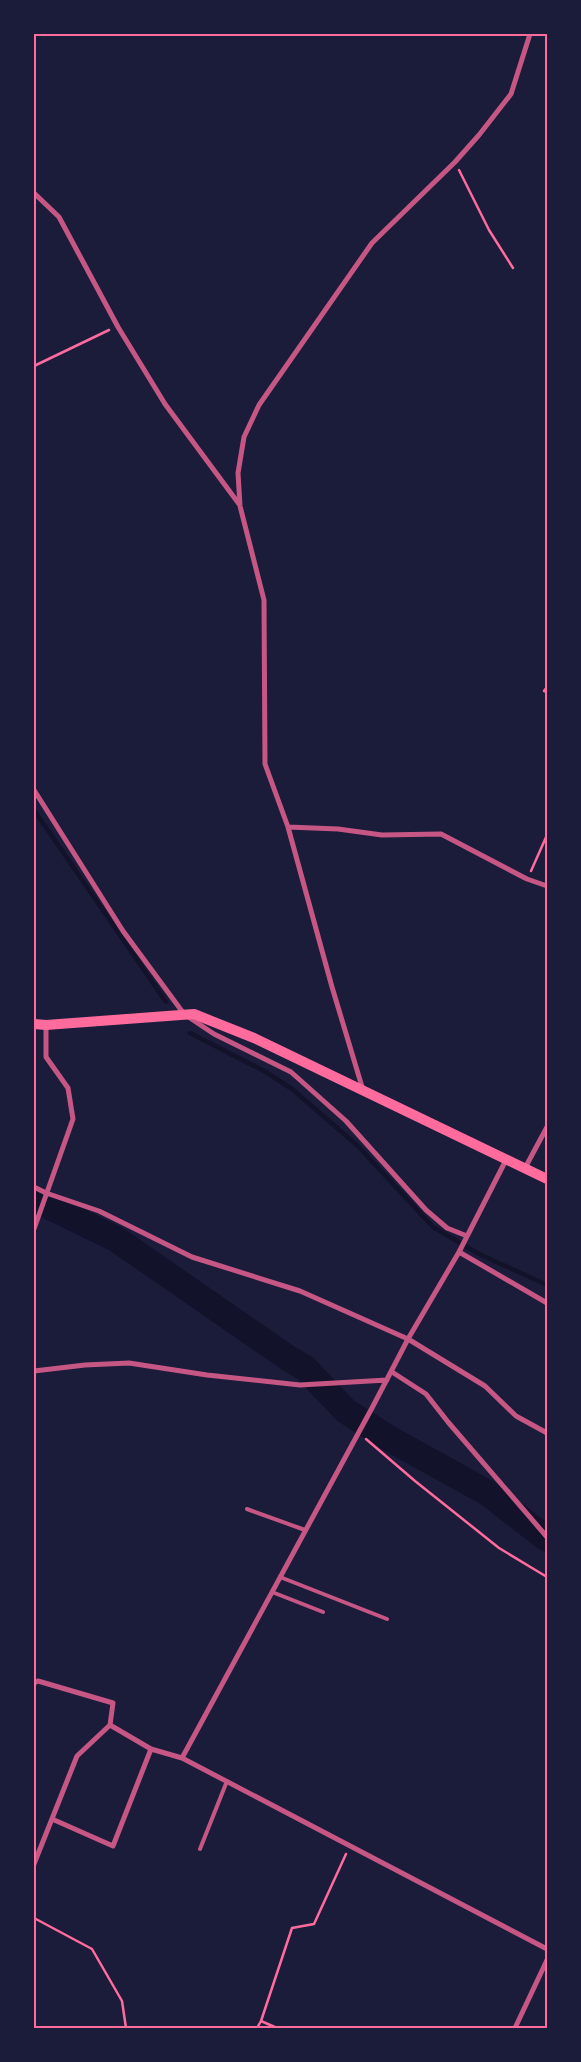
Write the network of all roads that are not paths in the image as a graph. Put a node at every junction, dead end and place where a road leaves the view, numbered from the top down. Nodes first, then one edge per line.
1 (530, 34) edge
2 (34, 193) edge
3 (240, 506) junction
4 (34, 790) edge
5 (288, 827) junction
6 (547, 886) edge
7 (184, 1014) junction
8 (34, 1024) edge
9 (46, 1025) junction
10 (364, 1091) junction
11 (547, 1127) edge
12 (506, 1160) junction
13 (525, 1168) junction
14 (547, 1179) edge
15 (34, 1187) edge
16 (46, 1193) junction
17 (34, 1229) edge
18 (467, 1236) junction
19 (459, 1252) junction
20 (547, 1303) edge
21 (408, 1339) junction
22 (34, 1372) edge
23 (392, 1372) junction
24 (388, 1380) junction
25 (547, 1433) edge
26 (247, 1509) dead end
27 (306, 1530) junction
28 (547, 1537) edge
29 (280, 1577) junction
30 (272, 1592) junction
31 (322, 1612) dead end
32 (387, 1619) dead end
33 (34, 1683) edge
34 (110, 1725) junction
35 (152, 1749) junction
36 (182, 1758) junction
37 (227, 1781) junction
38 (52, 1819) junction
39 (34, 1844) edge
40 (40, 1846) junction
41 (200, 1849) dead end
42 (34, 1864) edge
43 (547, 1949) edge
44 (547, 1960) edge
45 (515, 2028) edge

1 - 3 street
2 - 3 street
3 - 5 street
4 - 7 street
5 - 6 street
5 - 10 street
7 - 9 main road
7 - 10 main road
7 - 18 street
8 - 9 main road
9 - 16 street
10 - 12 main road
11 - 13 street
12 - 13 main road
12 - 18 street
13 - 14 main road
15 - 16 street
16 - 17 street
16 - 21 street
18 - 19 street
19 - 20 street
19 - 21 street
21 - 23 street
21 - 25 street
22 - 24 street
23 - 24 street
23 - 28 street
24 - 27 street
26 - 27 lane
27 - 29 street
29 - 30 street
29 - 32 lane
30 - 31 lane
30 - 36 street
33 - 34 street
34 - 35 street
34 - 38 street
35 - 36 street
35 - 38 street
36 - 37 street
37 - 41 lane
37 - 43 street
38 - 40 street
39 - 40 street
40 - 42 street
44 - 45 street

